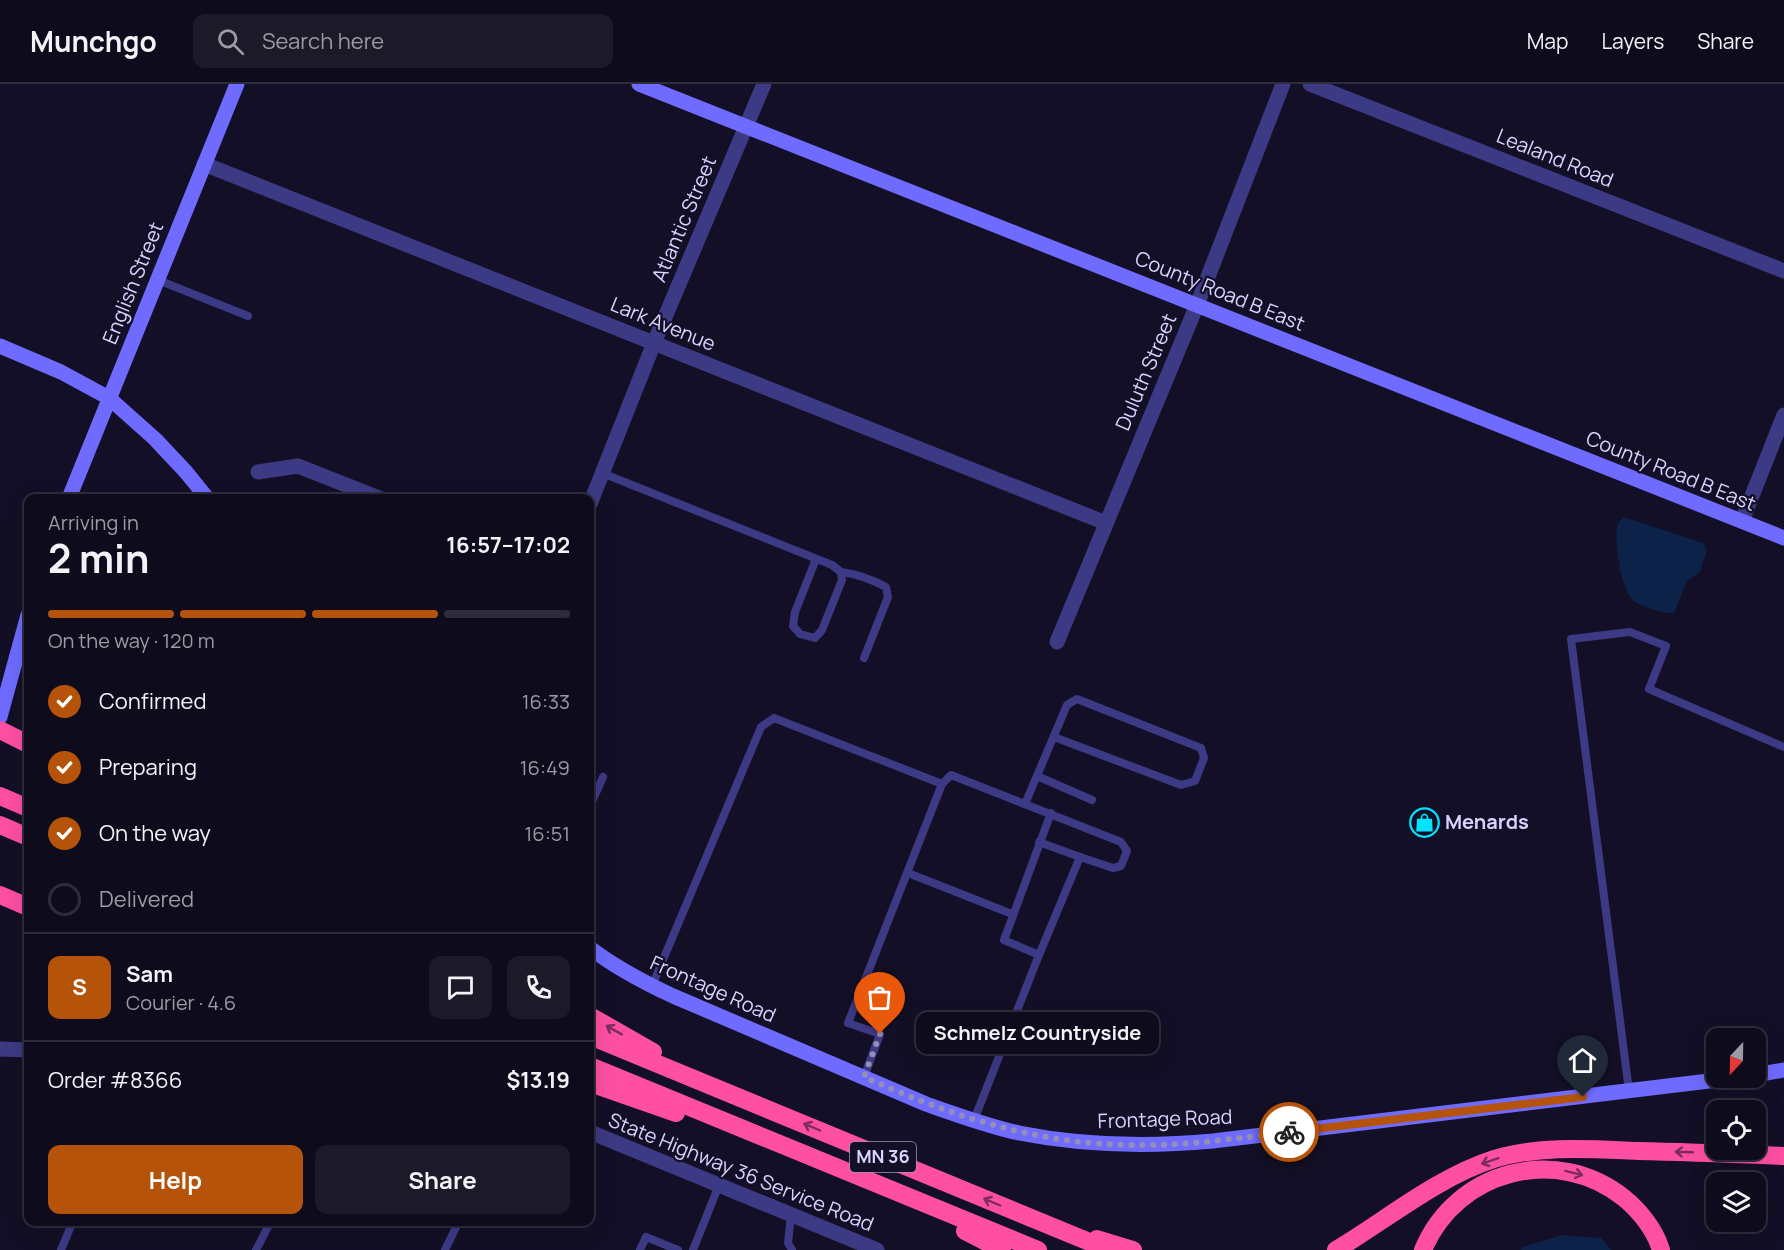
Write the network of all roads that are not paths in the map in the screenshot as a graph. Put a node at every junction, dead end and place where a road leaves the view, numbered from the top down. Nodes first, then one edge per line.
1 (237, 84) edge
2 (639, 84) edge
3 (764, 84) edge
4 (1282, 84) edge
5 (1310, 84) edge
6 (746, 126) junction
7 (204, 165) junction
8 (1784, 271) edge
9 (158, 280) junction
10 (1197, 305) junction
11 (249, 316) dead end
12 (654, 343) junction
13 (0, 346) edge
14 (109, 398) junction
15 (1784, 415) edge
16 (258, 472) dead end
17 (602, 473) junction
18 (71, 494) edge
19 (203, 494) edge
20 (369, 494) edge
21 (594, 494) edge
22 (1742, 521) junction
23 (1106, 523) junction
24 (1784, 538) edge
25 (816, 559) junction
26 (842, 572) junction
27 (24, 635) edge
28 (1058, 642) dead end
29 (864, 658) dead end
30 (0, 717) edge
31 (0, 730) edge
32 (1054, 737) junction
33 (24, 742) edge
34 (1784, 747) edge
35 (1037, 776) junction
36 (603, 777) dead end
37 (942, 784) junction
38 (0, 796) edge
39 (594, 797) edge
40 (1092, 800) dead end
41 (1025, 804) junction
42 (24, 806) edge
43 (1051, 813) junction
44 (0, 825) edge
45 (24, 835) edge
46 (1039, 842) junction
47 (1080, 857) junction
48 (908, 873) junction
49 (0, 895) edge
50 (24, 905) edge
51 (1012, 914) junction
52 (594, 951) edge
53 (1039, 955) junction
54 (652, 986) junction
55 (594, 1018) edge
56 (594, 1038) edge
57 (0, 1049) edge
58 (24, 1050) edge
59 (594, 1068) edge
60 (1784, 1070) edge
61 (1766, 1073) edge
62 (864, 1077) junction
63 (1706, 1081) edge
64 (594, 1084) edge
65 (720, 1089) junction
66 (1629, 1091) junction
67 (974, 1120) junction
68 (594, 1134) edge
69 (1784, 1156) edge
70 (832, 1165) junction
71 (868, 1180) junction
72 (719, 1185) junction
73 (791, 1215) junction
74 (1046, 1224) junction
75 (71, 1226) edge
76 (268, 1226) edge
77 (457, 1226) edge
78 (62, 1250) edge
79 (256, 1250) edge
80 (445, 1250) edge
81 (640, 1250) edge
82 (678, 1250) edge
83 (693, 1250) edge
84 (792, 1250) edge
85 (877, 1250) edge
86 (1002, 1250) edge
87 (1038, 1250) edge
88 (1109, 1250) edge
89 (1133, 1250) edge
90 (1336, 1250) edge
91 (1424, 1250) edge
92 (1661, 1250) edge

1 - 7 street, English Street
2 - 6 street, County Road B East
3 - 6 street, Atlantic Street
4 - 10 street, Duluth Street
5 - 8 street, Lealand Road
6 - 10 street, County Road B East
6 - 12 street, Atlantic Street
7 - 9 street, English Street
7 - 12 street, Lark Avenue
9 - 11 lane
9 - 14 street, English Street
10 - 22 street, County Road B East
10 - 23 street, Duluth Street
12 - 17 street, Atlantic Street
12 - 23 street, Lark Avenue
13 - 14 street
14 - 18 street, English Street
14 - 19 street
15 - 22 street
16 - 20 street
17 - 21 street, Atlantic Street
17 - 25 lane
22 - 24 street, County Road B East
23 - 28 street, Duluth Street
25 - 26 lane
25 - 26 lane
26 - 29 lane
27 - 30 street
31 - 33 highway
32 - 32 lane
32 - 35 lane
34 - 66 lane
35 - 40 lane
35 - 41 lane
36 - 39 lane
37 - 41 lane
37 - 48 lane
37 - 54 lane
38 - 42 highway
41 - 43 lane
43 - 46 lane
43 - 47 lane
44 - 45 highway
46 - 47 lane
46 - 51 lane
47 - 53 lane
48 - 51 lane
48 - 62 lane
49 - 50 highway
51 - 53 lane
52 - 54 street, Frontage Road
53 - 67 lane
54 - 62 street, Frontage Road
65 -> 55 highway
56 - 65 highway, MN 36
57 - 58 street
59 - 70 highway, MN 36
60 - 61 street
62 - 67 street, Frontage Road
63 - 66 street, Frontage Road
64 - 70 highway
74 -> 65 highway, MN 36
66 - 67 street, Frontage Road
68 - 72 street, State Highway 36 Service Road
69 -> 90 highway
70 - 71 highway, MN 36
71 - 86 highway
71 - 87 highway, MN 36
72 - 73 street, State Highway 36 Service Road
72 - 83 lane
73 - 84 lane
73 - 85 street, State Highway 36 Service Road
74 - 88 highway, MN 36
74 - 89 highway
75 - 78 lane
76 - 79 lane
77 - 80 lane
81 - 82 lane
91 -> 92 highway

